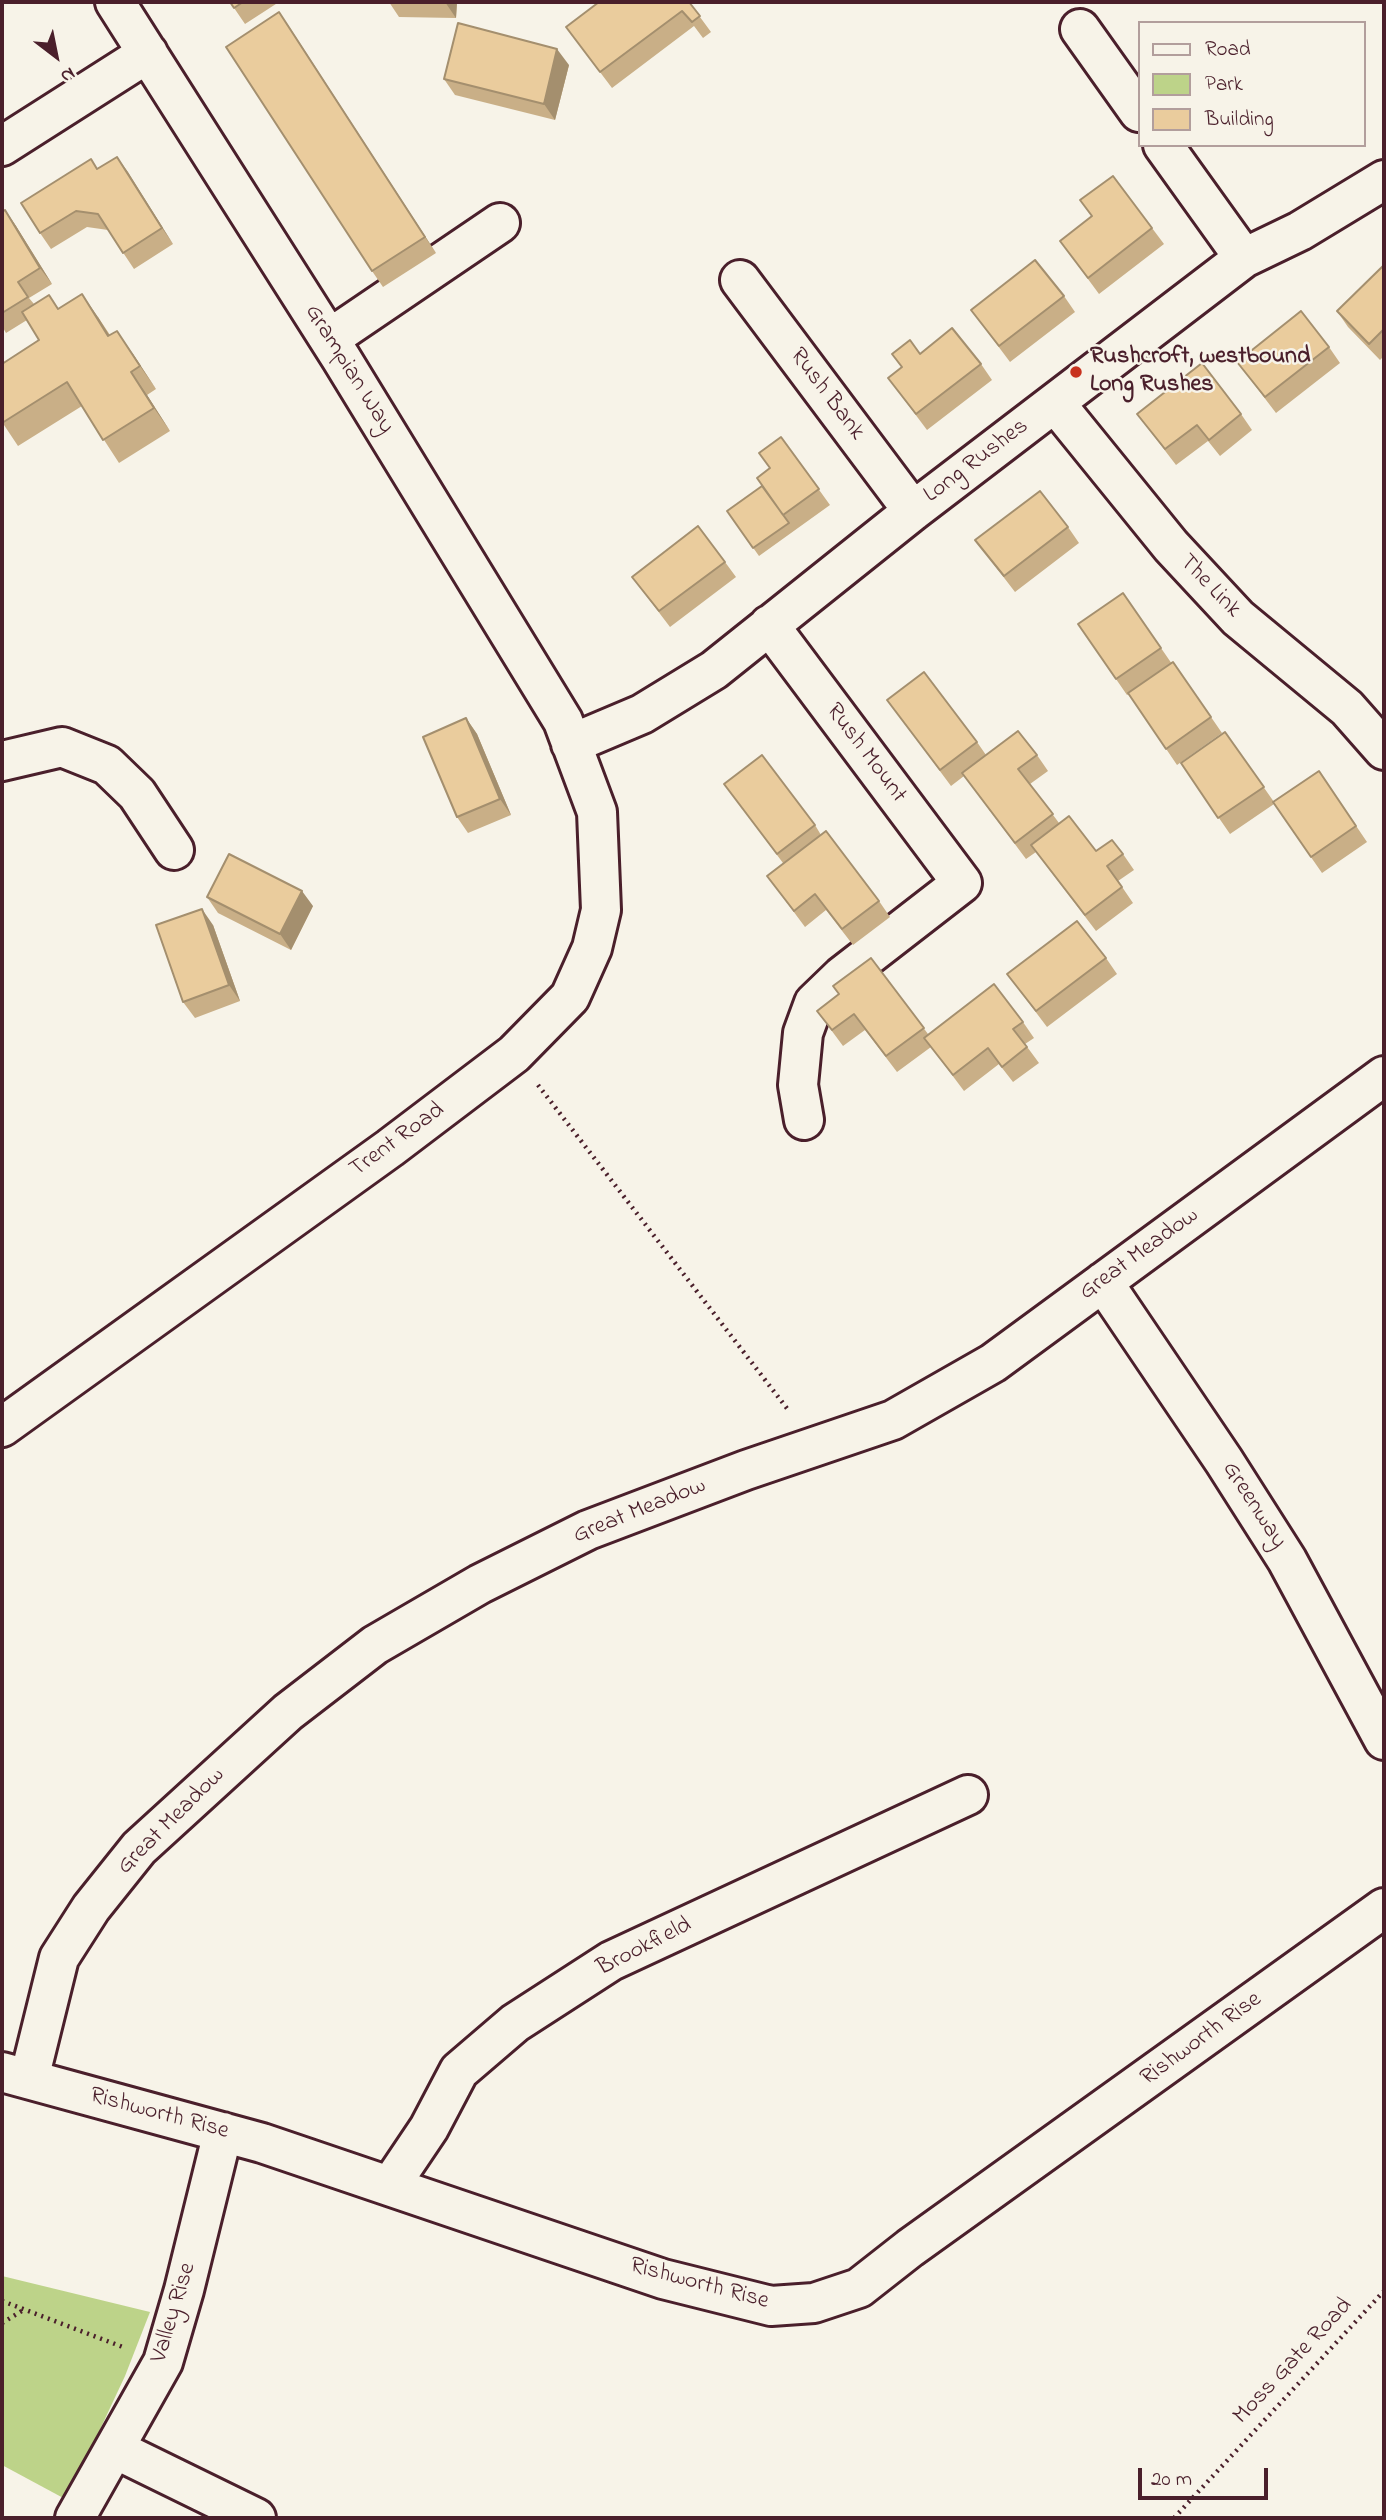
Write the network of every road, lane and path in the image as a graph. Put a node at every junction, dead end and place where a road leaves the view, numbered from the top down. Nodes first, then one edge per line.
1 (115, 2) edge
2 (1080, 29) dead end
3 (148, 53) junction
4 (1138, 111) edge
5 (2, 146) edge
6 (1164, 147) edge
7 (1384, 180) edge
8 (500, 223) dead end
9 (1244, 258) junction
10 (740, 280) dead end
11 (329, 339) junction
12 (1055, 403) junction
13 (913, 510) junction
14 (769, 625) junction
15 (571, 744) junction
16 (1384, 751) edge
17 (2, 761) edge
18 (174, 850) dead end
19 (514, 1054) junction
20 (1384, 1076) edge
21 (804, 1120) dead end
22 (1103, 1282) junction
23 (2, 1427) edge
24 (816, 1446) junction
25 (1384, 1740) edge
26 (968, 1795) dead end
27 (1384, 1908) edge
28 (15, 2076) edge
29 (223, 2132) junction
30 (390, 2186) junction
31 (1384, 2291) edge
32 (2, 2301) edge
33 (25, 2309) junction
34 (2, 2323) edge
35 (163, 2362) junction
36 (115, 2449) junction
37 (75, 2518) edge
38 (256, 2518) edge
39 (1174, 2518) edge

1 - 3 street, Grampian Way
2 - 4 street
3 - 5 street
3 - 11 street, Grampian Way
6 - 9 street
7 - 9 street, Long Rushes
8 - 11 street
9 - 12 street, Long Rushes
10 - 13 street, Rush Bank
11 - 15 street, Grampian Way
12 - 13 street, Long Rushes
12 - 16 street, The Link
13 - 14 street, Long Rushes
14 - 15 street, Long Rushes
14 - 21 street, Rush Mount
15 - 19 street, Trent Road
17 - 18 street
19 - 23 street, Trent Road
19 - 24 path
20 - 22 street, Great Meadow
22 - 24 street, Great Meadow
22 - 25 street, Greenway
24 - 28 street, Great Meadow
26 - 30 street, Brookfield
27 - 30 street, Rishworth Rise
28 - 29 street, Rishworth Rise
29 - 30 street, Rishworth Rise
29 - 35 street, Valley Rise
31 - 39 path, Moss Gate Road
32 - 33 path
33 - 34 path
33 - 35 path
35 - 36 street, Valley Rise
36 - 37 street, Valley Rise
36 - 38 street

